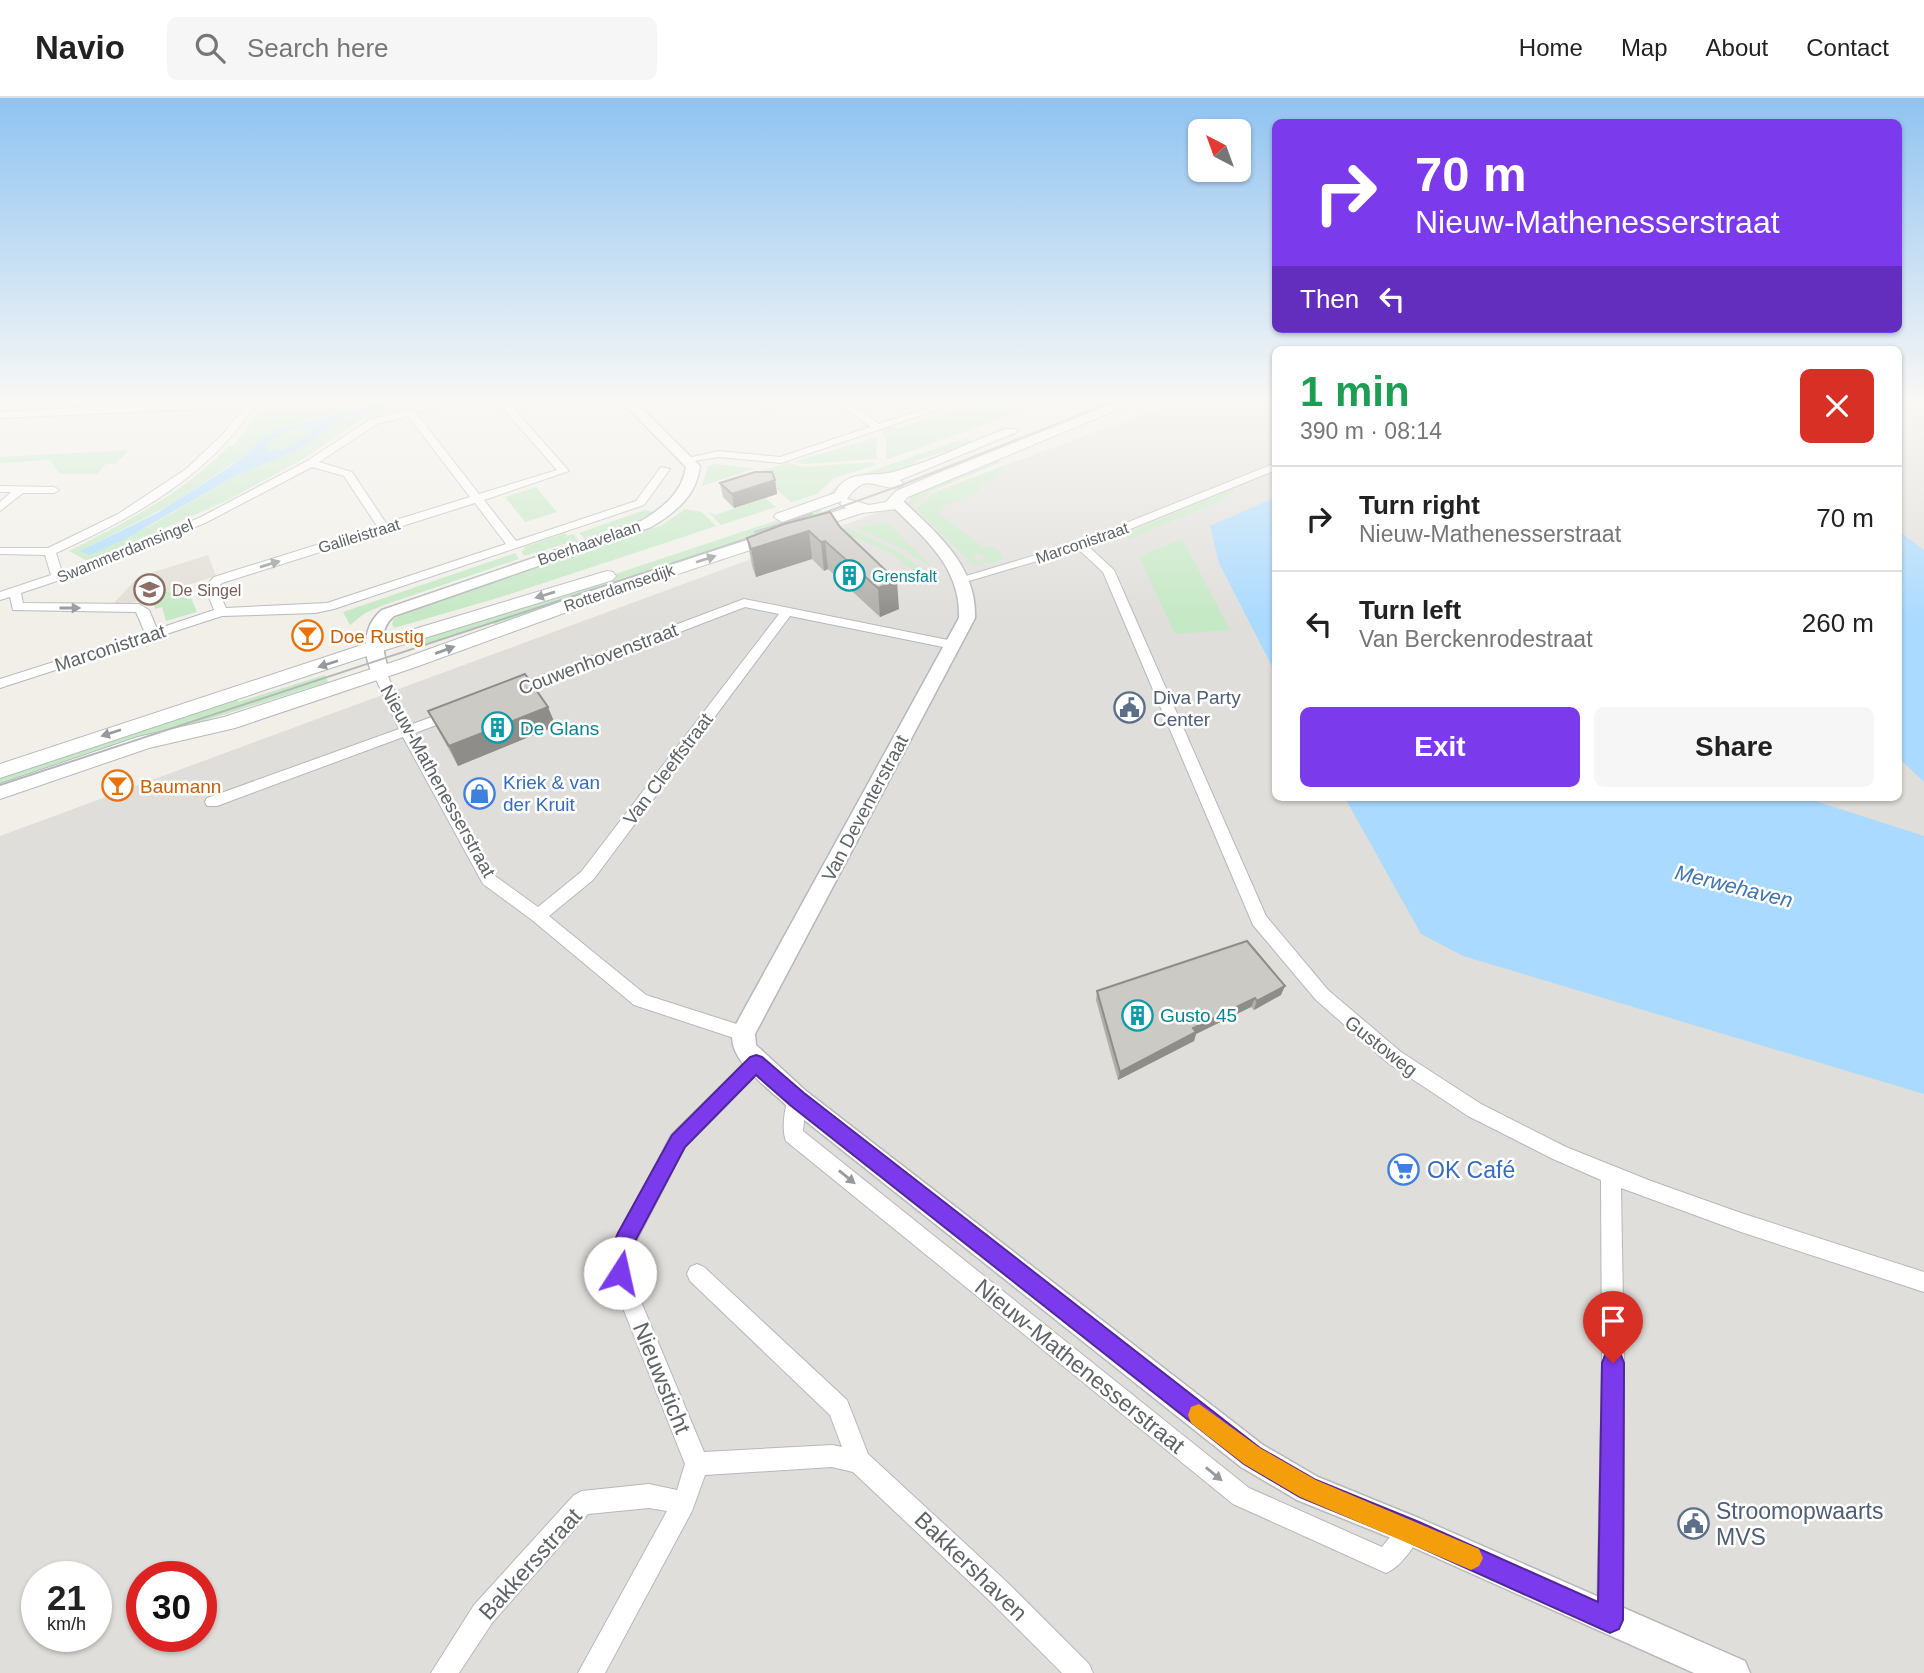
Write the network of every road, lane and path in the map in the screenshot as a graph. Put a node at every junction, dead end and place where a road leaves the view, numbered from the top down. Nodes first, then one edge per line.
1 (187, 472) edge
2 (293, 472) edge
3 (343, 472) edge
4 (457, 472) edge
5 (560, 472) edge
6 (662, 472) edge
7 (693, 472) edge
8 (907, 472) edge
9 (955, 472) edge
10 (1260, 472) edge
11 (883, 479) junction
12 (0, 489) edge
13 (21, 489) junction
14 (54, 490) dead end
15 (842, 496) junction
16 (899, 498) junction
17 (478, 500) junction
18 (0, 508) edge
19 (868, 509) junction
20 (384, 529) junction
21 (513, 545) junction
22 (1080, 545) junction
23 (0, 551) edge
24 (50, 552) junction
25 (58, 579) junction
26 (962, 579) junction
27 (15, 592) junction
28 (0, 596) edge
29 (221, 612) junction
30 (787, 612) junction
31 (152, 634) junction
32 (953, 645) junction
33 (374, 647) junction
34 (380, 673) junction
35 (0, 684) edge
36 (498, 697) edge
37 (472, 707) edge
38 (407, 732) junction
39 (0, 771) edge
40 (0, 792) edge
41 (212, 802) dead end
42 (538, 916) junction
43 (743, 1033) junction
44 (756, 1063) junction
45 (797, 1099) junction
46 (1611, 1177) junction
47 (697, 1274) dead end
48 (1924, 1282) edge
49 (859, 1462) junction
50 (697, 1464) junction
51 (684, 1503) junction
52 (1410, 1530) junction
53 (1610, 1620) junction
54 (444, 1673) edge
55 (591, 1673) edge
56 (1080, 1673) edge
57 (1733, 1673) edge

1 - 24 street
2 - 25 street, Swammerdamsingel
3 - 20 street
4 - 17 street
5 - 17 street, Galileistraat
6 - 21 street
7 - 33 street, Boerhaavelaan
8 - 11 main road
9 - 16 main road
10 - 22 street, Marconistraat
11 - 15 main road
11 - 16 main road
12 - 13 street
13 - 14 street
13 - 18 street
15 - 19 main road
15 -> 33 main road, Rotterdamsedijk
16 - 19 main road, Rotterdamsedijk
16 - 26 street, Van Deventerstraat
17 - 20 street, Galileistraat
17 - 21 street
19 - 26 street
34 -> 19 main road, Rotterdamsedijk
29 -> 20 street, Galileistraat
21 - 29 street, Marconistraat
22 - 26 street, Marconistraat
22 - 46 street, Gustoweg
23 - 24 street
24 - 25 street
25 - 27 street, Swammerdamsingel
26 - 32 street, Van Deventerstraat
27 - 28 street, Swammerdamsingel
27 -> 31 street
29 - 31 street, Marconistraat
30 - 32 street, Couwenhovenstraat
30 - 36 street, Couwenhovenstraat
30 - 42 street, Van Cleeffstraat
31 - 35 street, Marconistraat
32 - 43 street, Van Deventerstraat
33 - 34 street
33 -> 39 main road, Rotterdamsedijk
34 - 38 street, Nieuw-Mathenesserstraat
34 - 40 main road, Rotterdamsedijk
37 - 38 street
38 - 41 street
38 - 42 street, Nieuw-Mathenesserstraat
42 - 43 street, Nieuw-Mathenesserstraat
43 - 44 street, Nieuw-Mathenesserstraat
44 - 45 street, Nieuw-Mathenesserstraat
44 - 50 street, Nieuwsticht
45 - 52 street, Nieuw-Mathenesserstraat
45 -> 52 street, Nieuw-Mathenesserstraat
46 - 48 street, Gustoweg
46 - 53 street
47 - 49 street, Bakkershaven
49 - 50 street
49 - 56 street, Bakkershaven
50 - 51 street
51 - 54 street, Bakkersstraat
51 - 55 street
52 - 53 street, Nieuw-Mathenesserstraat
53 - 57 street, Nieuw-Mathenesserstraat

